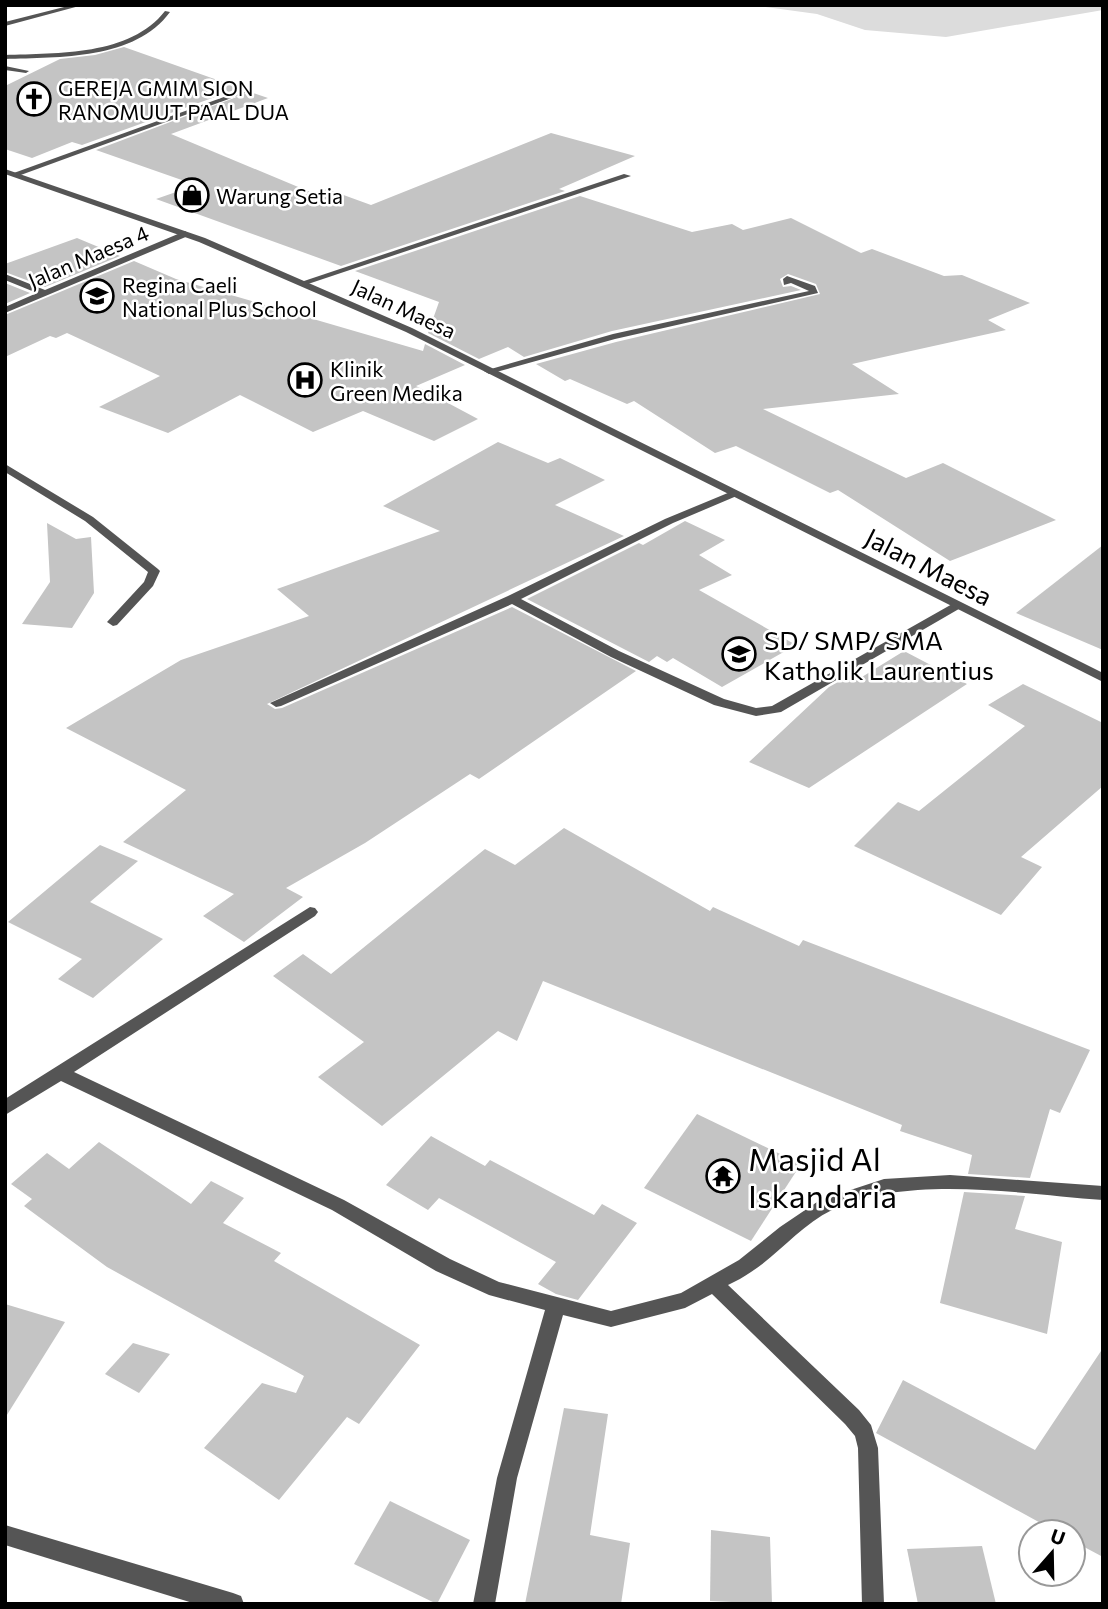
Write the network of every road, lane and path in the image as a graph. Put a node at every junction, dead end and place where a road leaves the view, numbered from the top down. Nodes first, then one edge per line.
1 (80, 5) edge
2 (167, 12) dead end
3 (5, 24) edge
4 (5, 57) edge
5 (5, 68) edge
6 (26, 72) dead end
7 (246, 91) dead end
8 (10, 172) edge
9 (627, 176) dead end
10 (185, 234) junction
11 (5, 278) edge
12 (302, 283) junction
13 (787, 283) dead end
14 (45, 293) junction
15 (5, 310) edge
16 (489, 371) junction
17 (5, 467) edge
18 (735, 493) junction
19 (512, 600) junction
20 (958, 606) junction
21 (113, 622) dead end
22 (1103, 678) edge
23 (276, 703) dead end
24 (310, 912) dead end
25 (62, 1074) junction
26 (5, 1108) edge
27 (1103, 1193) edge
28 (714, 1284) junction
29 (556, 1307) junction
30 (5, 1535) edge
31 (233, 1604) edge
32 (484, 1604) edge
33 (873, 1604) edge

1 - 3 street
2 - 4 street
5 - 6 street
7 - 8 street
8 - 10 street, Jalan Maesa
9 - 12 street
10 - 12 street, Jalan Maesa
10 - 14 street, Jalan Maesa 4
11 - 14 street
12 - 16 street, Jalan Maesa
13 - 16 street
14 - 15 street, Jalan Maesa 4
16 - 18 street, Jalan Maesa
17 - 21 street
18 - 19 street
18 - 20 street, Jalan Maesa
19 - 20 street
19 - 23 street
20 - 22 street, Jalan Maesa
24 - 25 street
25 - 26 street
25 - 29 street
27 - 28 street
28 - 29 street
28 - 33 street
29 - 32 street
30 - 31 street

